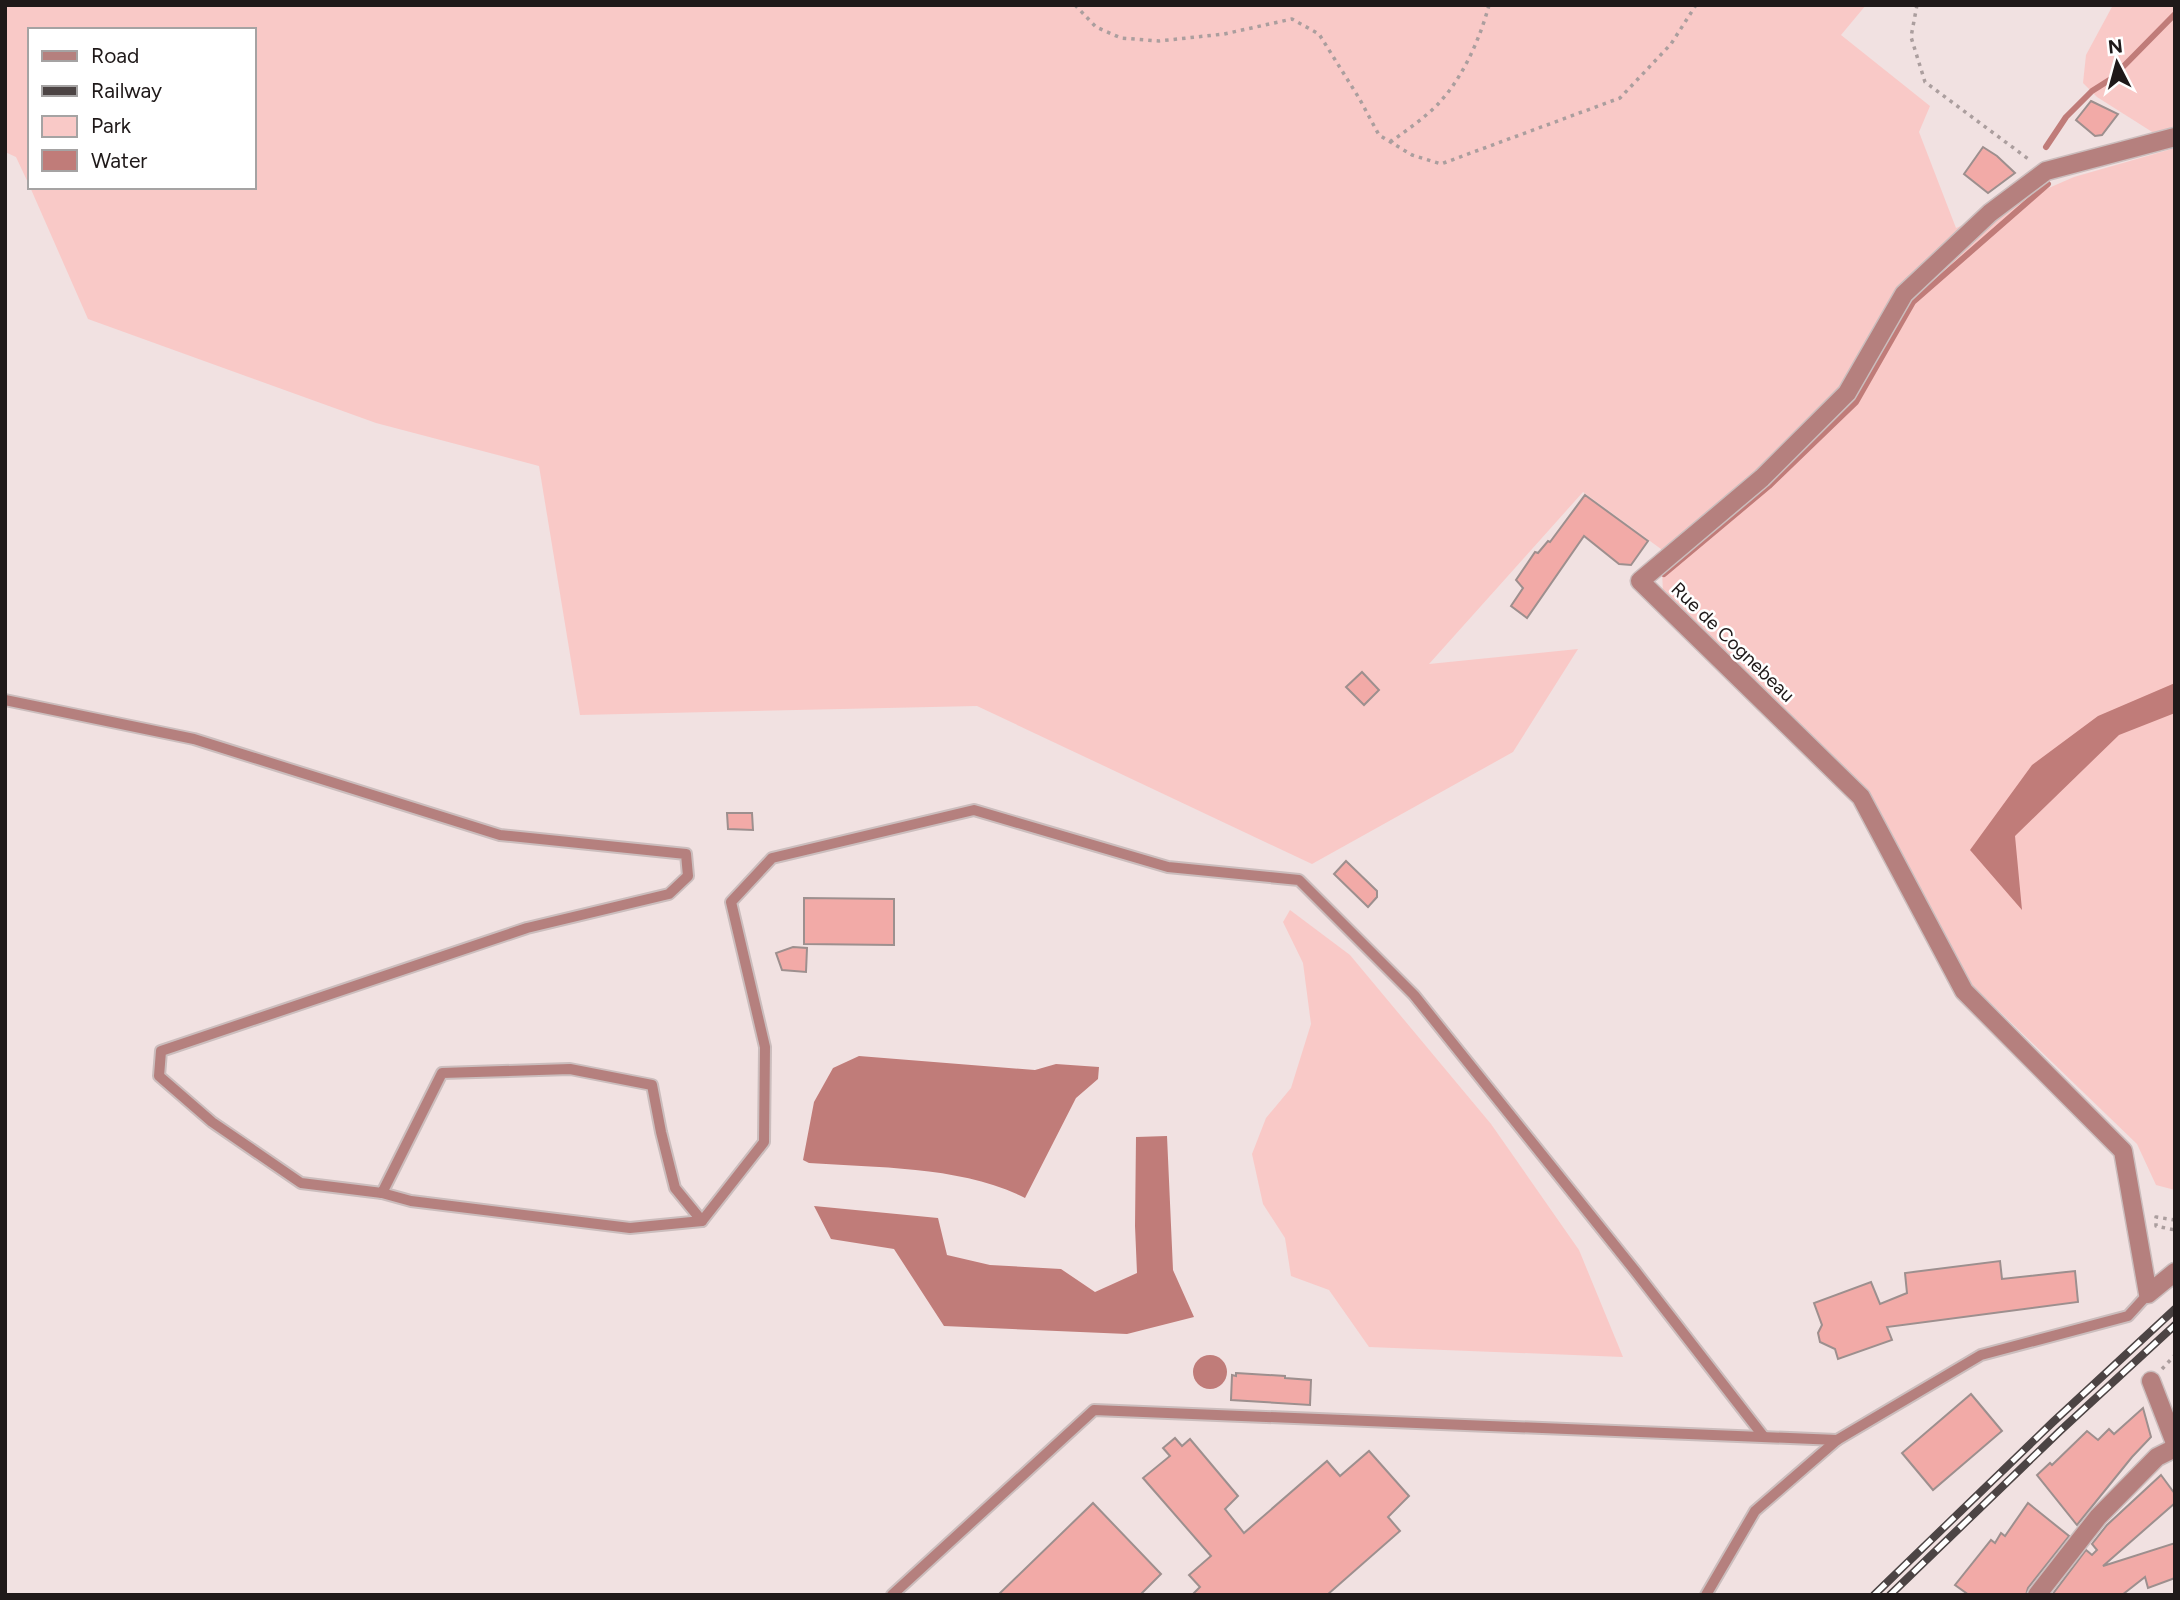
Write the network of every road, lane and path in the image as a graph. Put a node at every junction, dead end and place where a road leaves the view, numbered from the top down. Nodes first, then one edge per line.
1 (1076, 5) edge
2 (1489, 5) edge
3 (1696, 5) edge
4 (1917, 5) edge
5 (1379, 135) junction
6 (2175, 137) edge
7 (2046, 172) junction
8 (5, 700) edge
9 (382, 1193) junction
10 (2175, 1220) edge
11 (702, 1221) junction
12 (2175, 1230) edge
13 (2175, 1272) edge
14 (2148, 1294) junction
15 (2151, 1381) dead end
16 (1764, 1437) junction
17 (1837, 1440) junction
18 (2175, 1446) edge
19 (892, 1595) edge
20 (1706, 1595) edge
21 (2037, 1595) edge

1 - 5 path
2 - 5 path
3 - 5 path
4 - 7 path
6 - 7 street, Rue de Cognebeau
7 - 14 street, Rue de Cognebeau
8 - 9 lane
9 - 11 lane
9 - 11 lane
10 - 12 path
11 - 16 lane
13 - 14 street
14 - 17 lane
15 - 18 street
16 - 17 lane
16 - 19 lane
17 - 20 lane
18 - 21 street

